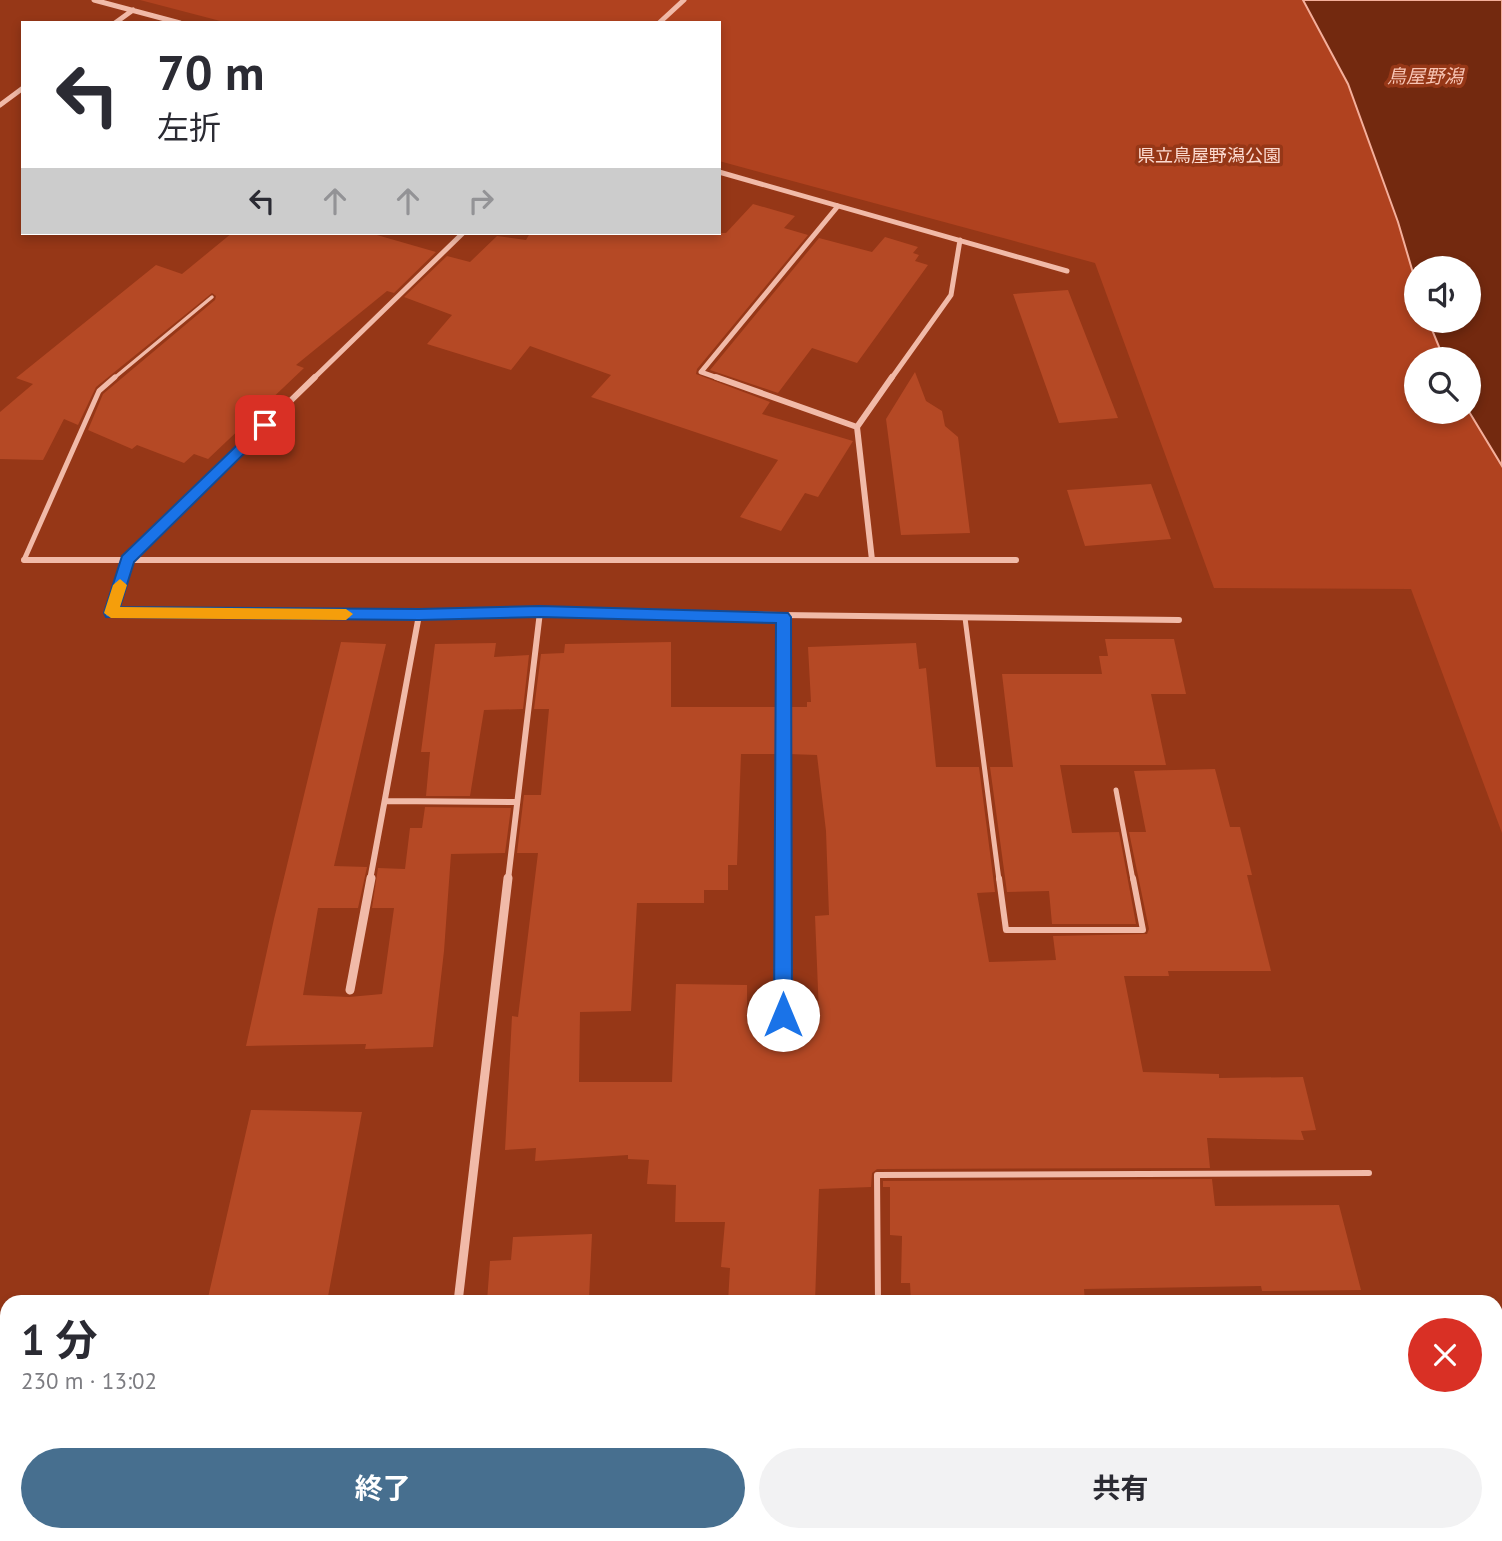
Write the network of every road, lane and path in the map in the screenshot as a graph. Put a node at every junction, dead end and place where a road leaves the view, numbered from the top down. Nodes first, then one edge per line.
1 (94, 0) edge
2 (684, 0) edge
3 (133, 10) junction
4 (119, 21) edge
5 (173, 21) edge
6 (661, 21) edge
7 (21, 89) edge
8 (0, 104) edge
9 (721, 173) edge
10 (838, 206) junction
11 (461, 235) edge
12 (960, 240) junction
13 (1067, 271) dead end
14 (212, 297) dead end
15 (857, 427) junction
16 (24, 560) joint
17 (127, 560) junction
18 (872, 560) junction
19 (1016, 560) dead end
20 (540, 612) junction
21 (419, 615) junction
22 (783, 617) junction
23 (965, 618) junction
24 (1178, 620) dead end
25 (1116, 790) dead end
26 (385, 801) junction
27 (517, 802) junction
28 (350, 990) dead end
29 (783, 1015) dead end
30 (1368, 1173) dead end
31 (459, 1295) edge
32 (878, 1295) edge

1 - 3 street
2 - 6 street
3 - 4 street
3 - 5 street
7 - 8 street
9 - 10 street
10 - 12 street
10 - 15 street
11 - 17 street
12 - 13 street
12 - 15 street
14 - 16 lane
15 - 18 street
16 - 17 street
17 - 18 street
17 - 21 street
18 - 19 street
20 - 21 street
20 - 22 street
20 - 27 street
21 - 26 street
22 - 23 street
22 - 29 lane
23 - 24 street
23 - 25 lane
26 - 27 street
26 - 28 street
27 - 31 street
30 - 32 lane

